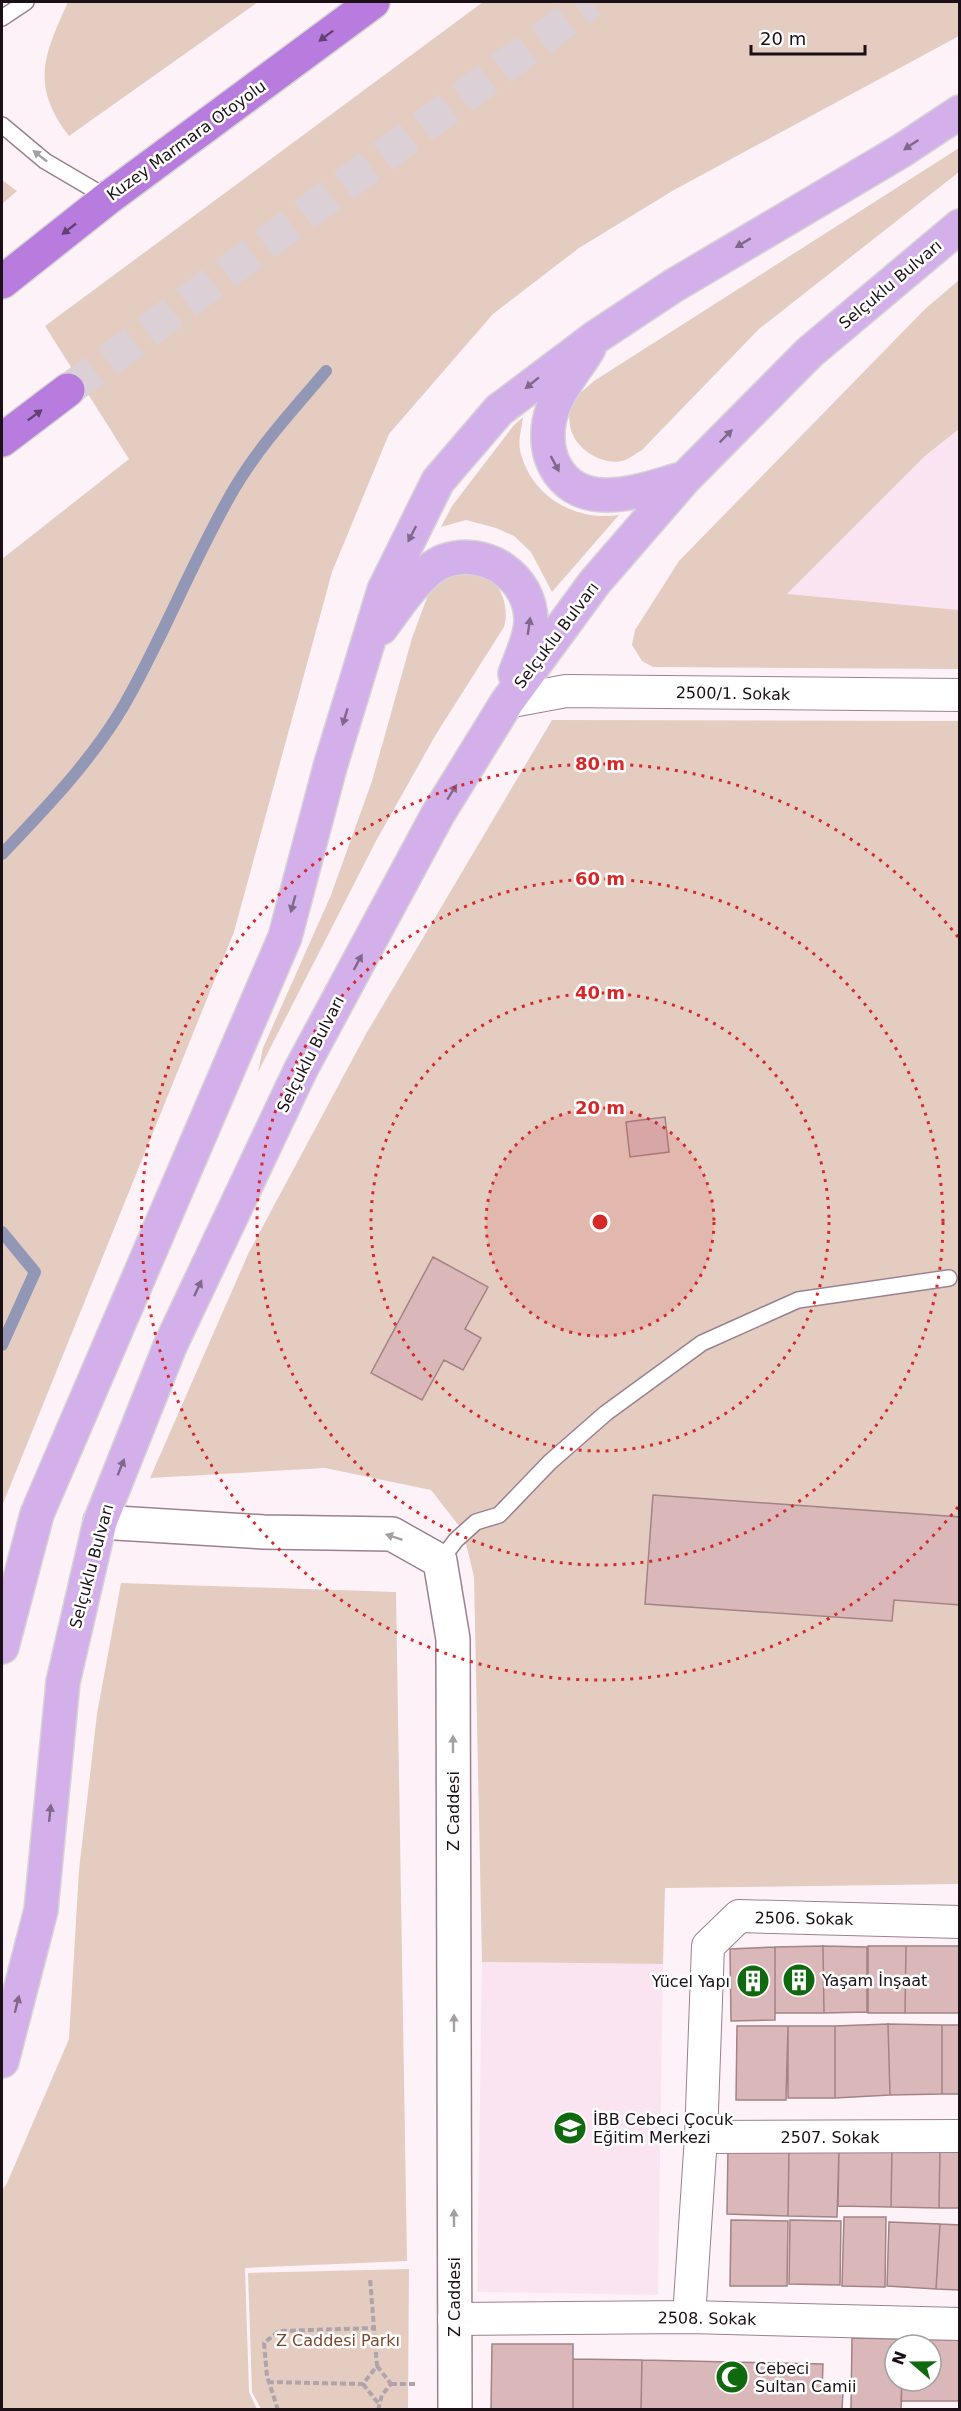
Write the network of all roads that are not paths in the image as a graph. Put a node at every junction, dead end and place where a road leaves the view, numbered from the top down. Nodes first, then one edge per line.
1 (26, 2) edge
2 (373, 2) edge
3 (2, 18) edge
4 (960, 112) edge
5 (2, 125) edge
6 (108, 198) junction
7 (960, 226) edge
8 (2, 282) edge
9 (596, 337) junction
10 (68, 390) tunnel mouth
11 (2, 440) edge
12 (685, 478) junction
13 (367, 646) junction
14 (960, 695) edge
15 (507, 702) junction
16 (949, 1278) dead end
17 (100, 1522) junction
18 (440, 1561) junction
19 (2, 1647) edge
20 (960, 1922) edge
21 (2, 2061) edge
22 (960, 2136) edge
23 (701, 2137) junction
24 (689, 2317) junction
25 (454, 2319) junction
26 (960, 2324) edge
27 (455, 2409) edge

1 - 3 lane
2 -> 6 highway, Kuzey Marmara Otoyolu
4 -> 9 main road
6 -> 5 lane
6 -> 8 highway, Kuzey Marmara Otoyolu
12 -> 7 main road, Selçuklu Bulvarı
9 -> 12 main road
9 -> 13 main road
11 -> 10 highway
12 - 15 main road, Selçuklu Bulvarı
15 -> 13 main road
13 -> 19 main road
14 - 15 street, 2500/1. Sokak
17 -> 15 main road, Selçuklu Bulvarı
16 - 18 lane
18 -> 17 street
21 -> 17 main road, Selçuklu Bulvarı
25 -> 18 street, Z Caddesi
20 - 23 street, 2506. Sokak
22 - 23 street, 2507. Sokak
23 - 24 street, 2506. Sokak
24 - 25 street, 2508. Sokak
24 - 26 street, 2508. Sokak
25 - 27 street, Z Caddesi

